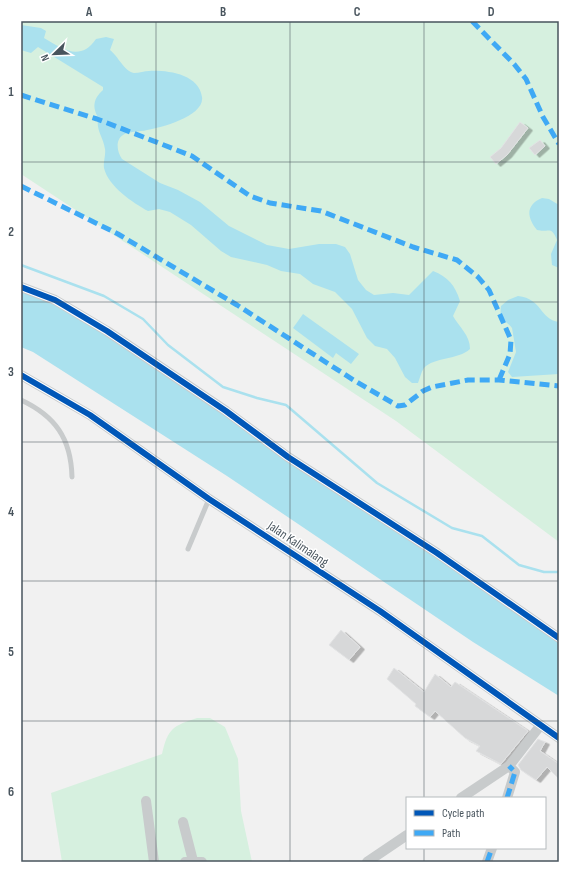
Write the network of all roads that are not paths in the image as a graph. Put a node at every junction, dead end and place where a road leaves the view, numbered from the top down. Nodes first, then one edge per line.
1 (21, 287) edge
2 (21, 375) edge
3 (21, 400) edge
4 (72, 477) dead end
5 (209, 499) junction
6 (188, 549) dead end
7 (559, 638) edge
8 (540, 726) junction
9 (559, 738) edge
10 (510, 766) junction
11 (464, 797) edge
12 (507, 797) edge
13 (146, 801) dead end
14 (182, 822) dead end
15 (406, 836) edge
16 (492, 849) edge
17 (154, 862) edge
18 (194, 862) edge
19 (367, 862) edge
20 (488, 862) edge

1 - 7 street
2 - 5 street, Jalan Kalimalang
3 - 4 lane
5 - 6 lane
5 - 8 street, Jalan Kalimalang
8 - 9 street, Jalan Kalimalang
8 - 10 street
10 - 11 street
10 - 12 street
13 - 17 street
14 - 18 street
15 - 19 street
16 - 20 street

